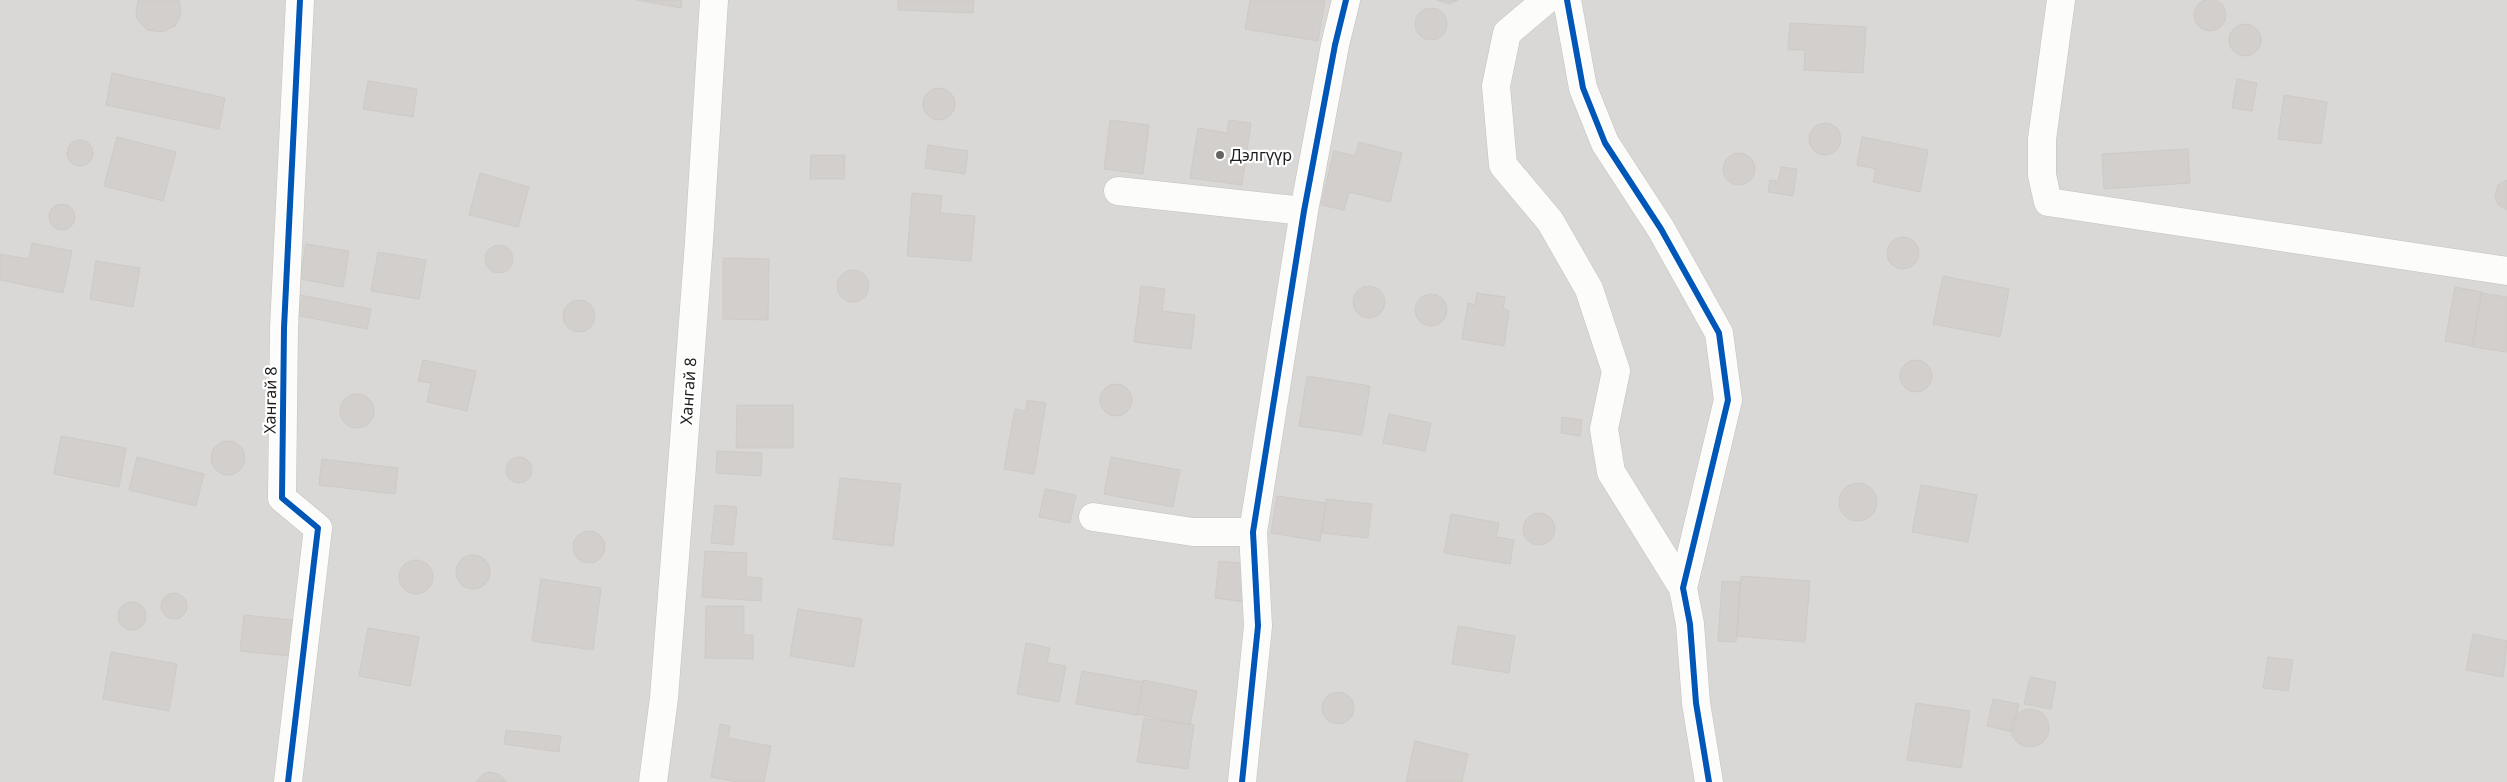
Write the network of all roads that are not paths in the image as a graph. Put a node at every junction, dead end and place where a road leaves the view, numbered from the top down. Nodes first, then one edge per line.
1 (300, 0) edge
2 (714, 0) edge
3 (1346, 0) edge
4 (1546, 0) edge
5 (1567, 0) edge
6 (2061, 0) edge
7 (1118, 191) dead end
8 (1304, 211) junction
9 (2507, 271) edge
10 (1093, 517) dead end
11 (1253, 532) junction
12 (1683, 588) junction
13 (288, 782) edge
14 (653, 782) edge
15 (1242, 782) edge
16 (1709, 782) edge

1 - 13 street, Хангай 8
2 - 14 street, Хангай 8
3 - 8 street
4 - 12 street
5 - 12 street
6 - 9 street
7 - 8 street
8 - 11 street
10 - 11 street
11 - 15 street
12 - 16 street

